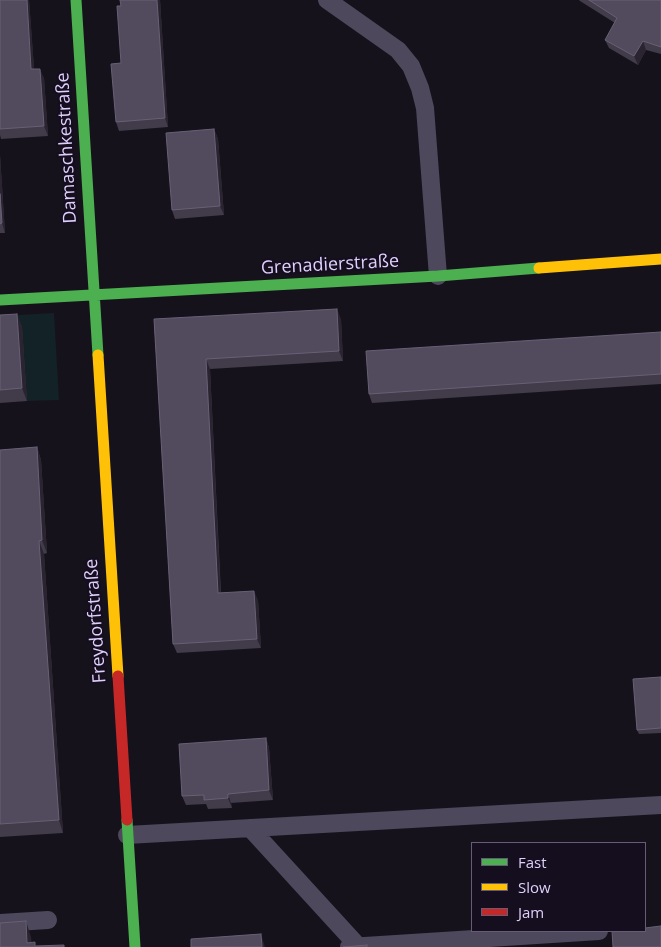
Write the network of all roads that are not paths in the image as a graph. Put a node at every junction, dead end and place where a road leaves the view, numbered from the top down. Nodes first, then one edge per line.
1 (76, 0) edge
2 (327, 0) edge
3 (661, 259) edge
4 (438, 276) junction
5 (93, 293) junction
6 (0, 300) edge
7 (661, 805) edge
8 (250, 828) junction
9 (127, 835) junction
10 (48, 920) dead end
11 (0, 922) edge
12 (584, 932) edge
13 (134, 947) edge
14 (353, 947) edge

1 - 5 street, Damaschkestraße
2 - 4 lane
3 - 4 street, Grenadierstraße
4 - 5 street, Grenadierstraße
5 - 6 street, Grenadierstraße
5 - 9 street, Freydorfstraße
7 - 8 lane
8 - 9 lane
8 - 14 lane
9 - 13 street, Freydorfstraße
10 - 11 lane
12 - 14 lane

